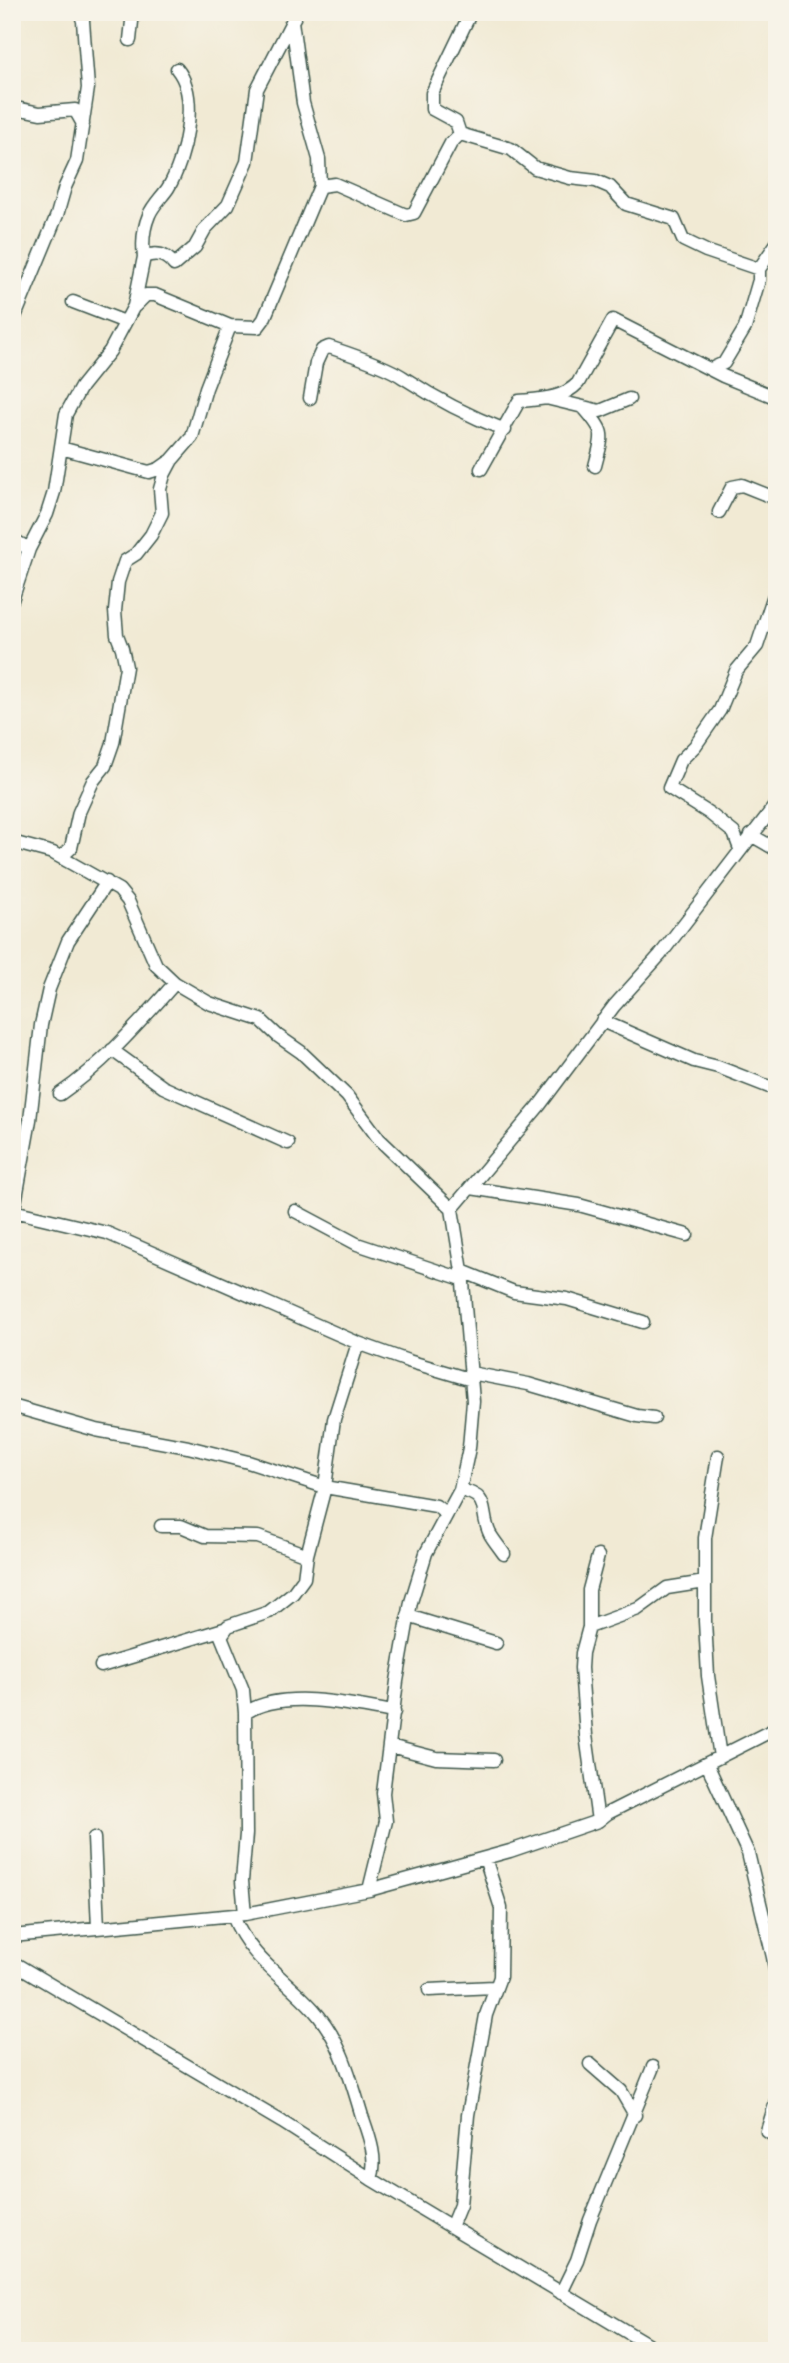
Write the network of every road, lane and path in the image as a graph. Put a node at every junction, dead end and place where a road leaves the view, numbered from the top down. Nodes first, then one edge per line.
1 (80, 12) edge
2 (133, 12) edge
3 (471, 12) edge
4 (295, 16) edge
5 (130, 40) dead end
6 (177, 69) dead end
7 (12, 111) edge
8 (83, 124) junction
9 (460, 134) junction
10 (320, 186) junction
11 (777, 243) edge
12 (144, 257) junction
13 (759, 270) junction
14 (73, 302) dead end
15 (134, 306) junction
16 (125, 322) junction
17 (12, 324) edge
18 (230, 326) junction
19 (711, 369) junction
20 (310, 398) dead end
21 (548, 398) junction
22 (777, 398) edge
23 (629, 399) dead end
24 (584, 408) junction
25 (505, 430) junction
26 (61, 448) junction
27 (172, 460) junction
28 (595, 466) dead end
29 (481, 469) dead end
30 (777, 499) edge
31 (719, 512) dead end
32 (12, 540) edge
33 (29, 549) junction
34 (777, 594) edge
35 (12, 600) edge
36 (777, 803) edge
37 (751, 835) junction
38 (12, 842) edge
39 (740, 849) junction
40 (777, 850) edge
41 (61, 858) junction
42 (107, 882) junction
43 (175, 983) junction
44 (602, 1021) junction
45 (113, 1050) junction
46 (777, 1090) edge
47 (60, 1094) dead end
48 (288, 1143) dead end
49 (471, 1188) junction
50 (452, 1209) junction
51 (295, 1211) dead end
52 (13, 1215) edge
53 (687, 1235) dead end
54 (462, 1275) junction
55 (643, 1322) dead end
56 (358, 1343) junction
57 (472, 1377) junction
58 (12, 1406) edge
59 (654, 1418) dead end
60 (718, 1456) dead end
61 (325, 1487) junction
62 (460, 1490) junction
63 (446, 1514) junction
64 (161, 1526) dead end
65 (504, 1554) dead end
66 (307, 1555) junction
67 (598, 1556) dead end
68 (705, 1581) junction
69 (408, 1616) junction
70 (589, 1628) junction
71 (225, 1629) junction
72 (496, 1643) dead end
73 (101, 1666) dead end
74 (394, 1712) junction
75 (245, 1713) junction
76 (777, 1728) edge
77 (390, 1746) junction
78 (720, 1758) junction
79 (494, 1760) dead end
80 (707, 1764) junction
81 (598, 1821) junction
82 (94, 1838) dead end
83 (485, 1858) junction
84 (369, 1890) junction
85 (239, 1915) junction
86 (98, 1928) junction
87 (12, 1937) edge
88 (775, 1956) edge
89 (12, 1962) edge
90 (777, 1980) edge
91 (494, 1987) junction
92 (429, 1990) dead end
93 (590, 2064) dead end
94 (653, 2067) dead end
95 (777, 2098) edge
96 (635, 2115) junction
97 (777, 2138) edge
98 (371, 2179) junction
99 (451, 2227) junction
100 (561, 2293) junction
101 (659, 2351) edge

1 - 8 street
2 - 5 street
3 - 9 street
4 - 10 street
4 - 12 street
6 - 12 street
7 - 8 street
8 - 17 street
9 - 10 street
9 - 13 street
10 - 18 street
11 - 13 street
12 - 15 street
13 - 19 street
14 - 16 street
15 - 16 street
15 - 18 street
16 - 26 street
18 - 27 street
19 - 21 street
19 - 22 street
20 - 25 street
21 - 24 street
21 - 25 street
23 - 24 street
24 - 28 street
25 - 29 street
26 - 27 street
26 - 33 street
27 - 41 street
30 - 31 street
32 - 33 street
33 - 35 street
34 - 39 street
36 - 37 street
37 - 39 street
37 - 40 street
38 - 41 street
39 - 44 street
41 - 42 street
42 - 43 street
42 - 52 street
43 - 45 street
43 - 50 street
44 - 46 street
44 - 49 street
45 - 47 street
45 - 48 street
49 - 50 street
49 - 53 street
50 - 54 street
51 - 54 street
52 - 56 street
54 - 55 street
54 - 57 street
56 - 57 street
56 - 61 street
57 - 59 street
57 - 62 street
58 - 61 street
60 - 68 street
61 - 63 street
61 - 66 street
62 - 63 street
62 - 65 street
63 - 69 street
64 - 66 street
66 - 71 street
67 - 70 street
68 - 70 street
68 - 78 street
69 - 72 street
69 - 74 street
70 - 81 street
71 - 73 street
71 - 75 street
74 - 75 street
74 - 77 street
75 - 85 street
76 - 78 street
77 - 79 street
77 - 84 street
78 - 80 street
80 - 81 street
80 - 88 street
81 - 83 street
82 - 86 street
83 - 84 street
83 - 91 street
84 - 85 street
85 - 86 street
85 - 98 street
86 - 87 street
88 - 90 street
89 - 98 street
91 - 92 street
91 - 99 street
93 - 96 street
94 - 96 street
95 - 97 street
96 - 100 street
98 - 99 street
99 - 100 street
100 - 101 street

